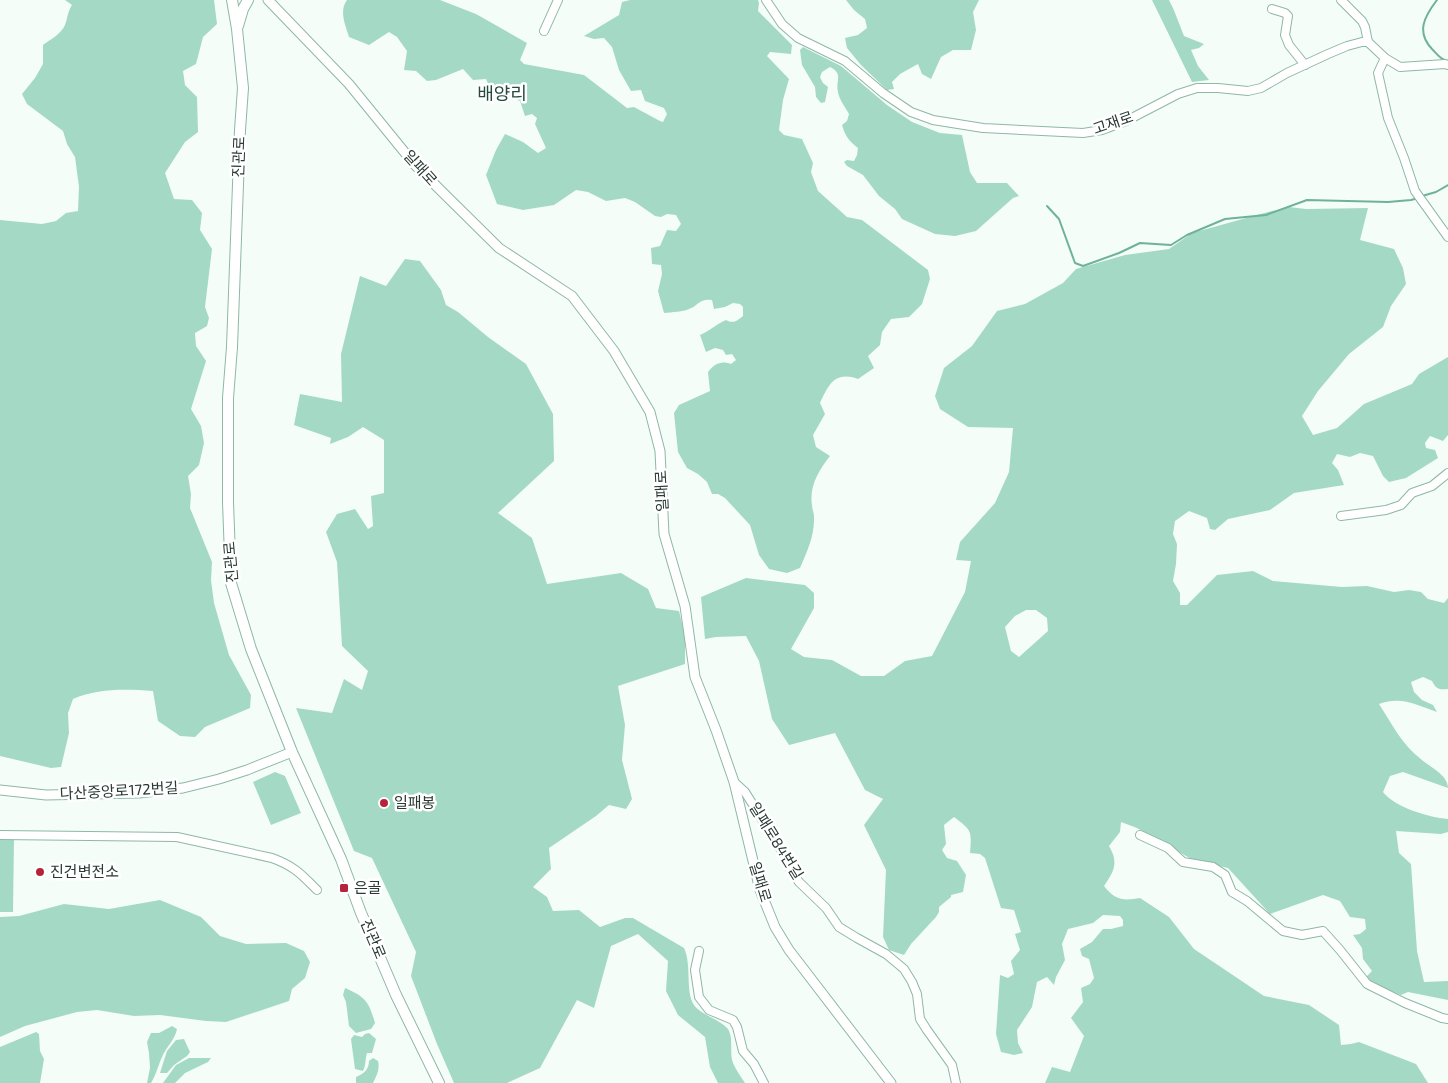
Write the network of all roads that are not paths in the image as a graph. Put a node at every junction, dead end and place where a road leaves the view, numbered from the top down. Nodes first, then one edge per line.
1 (232, 0) edge
2 (248, 0) edge
3 (268, 0) edge
4 (558, 0) edge
5 (766, 0) edge
6 (1346, 2) edge
7 (1272, 9) dead end
8 (237, 29) junction
9 (544, 31) dead end
10 (1368, 42) junction
11 (1385, 58) junction
12 (1448, 65) edge
13 (1306, 66) junction
14 (1448, 237) edge
15 (1448, 473) edge
16 (1341, 516) dead end
17 (292, 752) junction
18 (734, 782) junction
19 (0, 790) edge
20 (0, 834) edge
21 (1140, 835) dead end
22 (317, 890) dead end
23 (699, 951) dead end
24 (1448, 1019) edge
25 (439, 1083) edge
26 (764, 1083) edge
27 (891, 1083) edge
28 (956, 1083) edge

1 - 8 main road, 진관로
2 - 8 main road
3 - 18 street, 일패로
4 - 9 street
5 - 13 street, 고재로
6 - 10 street
7 - 13 street
8 - 17 main road, 진관로
10 - 11 street
10 - 13 street, 고재로
11 - 12 street
11 - 14 street
15 - 16 street
17 - 19 street, 다산중앙로172번길
17 - 25 main road, 진관로
18 - 27 street, 일패로
18 - 28 street, 일패로84번길
20 - 22 street
21 - 24 street
23 - 26 street

